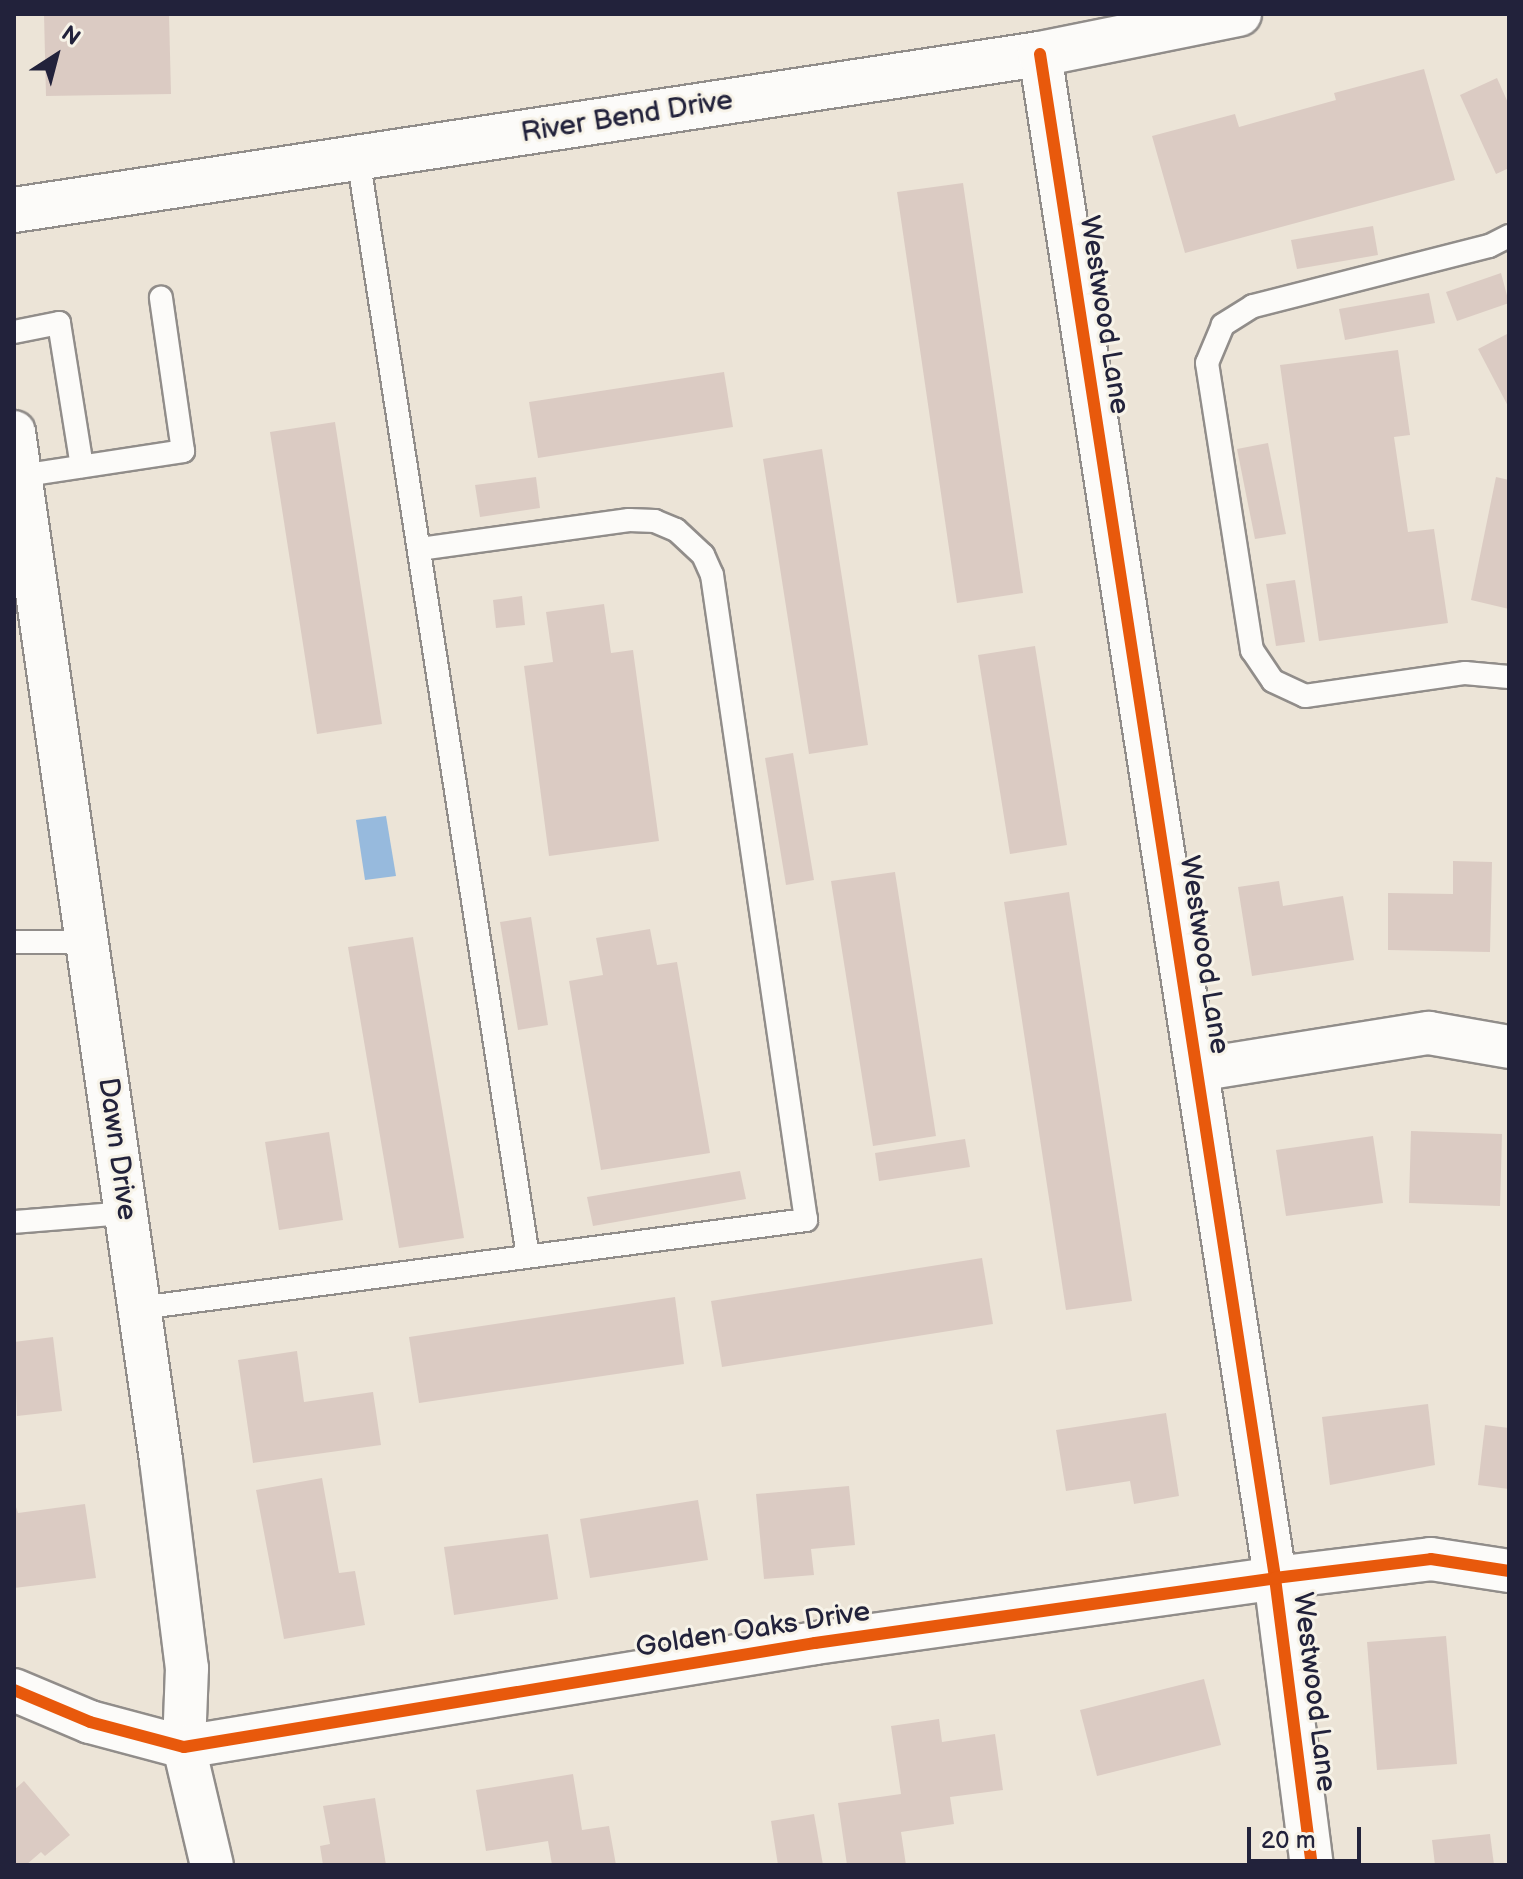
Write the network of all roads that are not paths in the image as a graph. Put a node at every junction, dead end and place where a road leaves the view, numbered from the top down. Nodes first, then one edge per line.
1 (1239, 14) edge
2 (1040, 54) junction
3 (358, 157) junction
4 (14, 210) edge
5 (1509, 236) edge
6 (161, 298) dead end
7 (14, 332) edge
8 (14, 432) edge
9 (82, 466) junction
10 (19, 491) edge
11 (419, 549) junction
12 (1509, 677) edge
13 (14, 942) edge
14 (87, 942) junction
15 (1509, 1047) edge
16 (1197, 1070) junction
17 (126, 1213) junction
18 (14, 1222) edge
19 (528, 1256) junction
20 (140, 1308) junction
21 (1509, 1571) edge
22 (1275, 1578) junction
23 (14, 1690) edge
24 (184, 1747) junction
25 (212, 1865) edge
26 (1312, 1865) edge

1 - 2 street, River Bend Drive
2 - 3 street, River Bend Drive
2 - 16 street, Westwood Lane
3 - 4 street, River Bend Drive
3 - 11 lane
5 - 12 lane
6 - 9 lane
7 - 9 lane
8 - 10 street, Dawn Drive
9 - 10 lane
10 - 14 street, Dawn Drive
11 - 19 lane
11 - 19 lane
13 - 14 lane
14 - 17 street, Dawn Drive
15 - 16 street
16 - 22 street, Westwood Lane
17 - 18 lane
17 - 20 street, Dawn Drive
19 - 20 lane
20 - 24 street, Dawn Drive
21 - 22 street, Golden Oaks Drive
22 - 24 street, Golden Oaks Drive
22 - 26 street, Westwood Lane
23 - 24 street, Golden Oaks Drive
24 - 25 street, Dawn Drive

